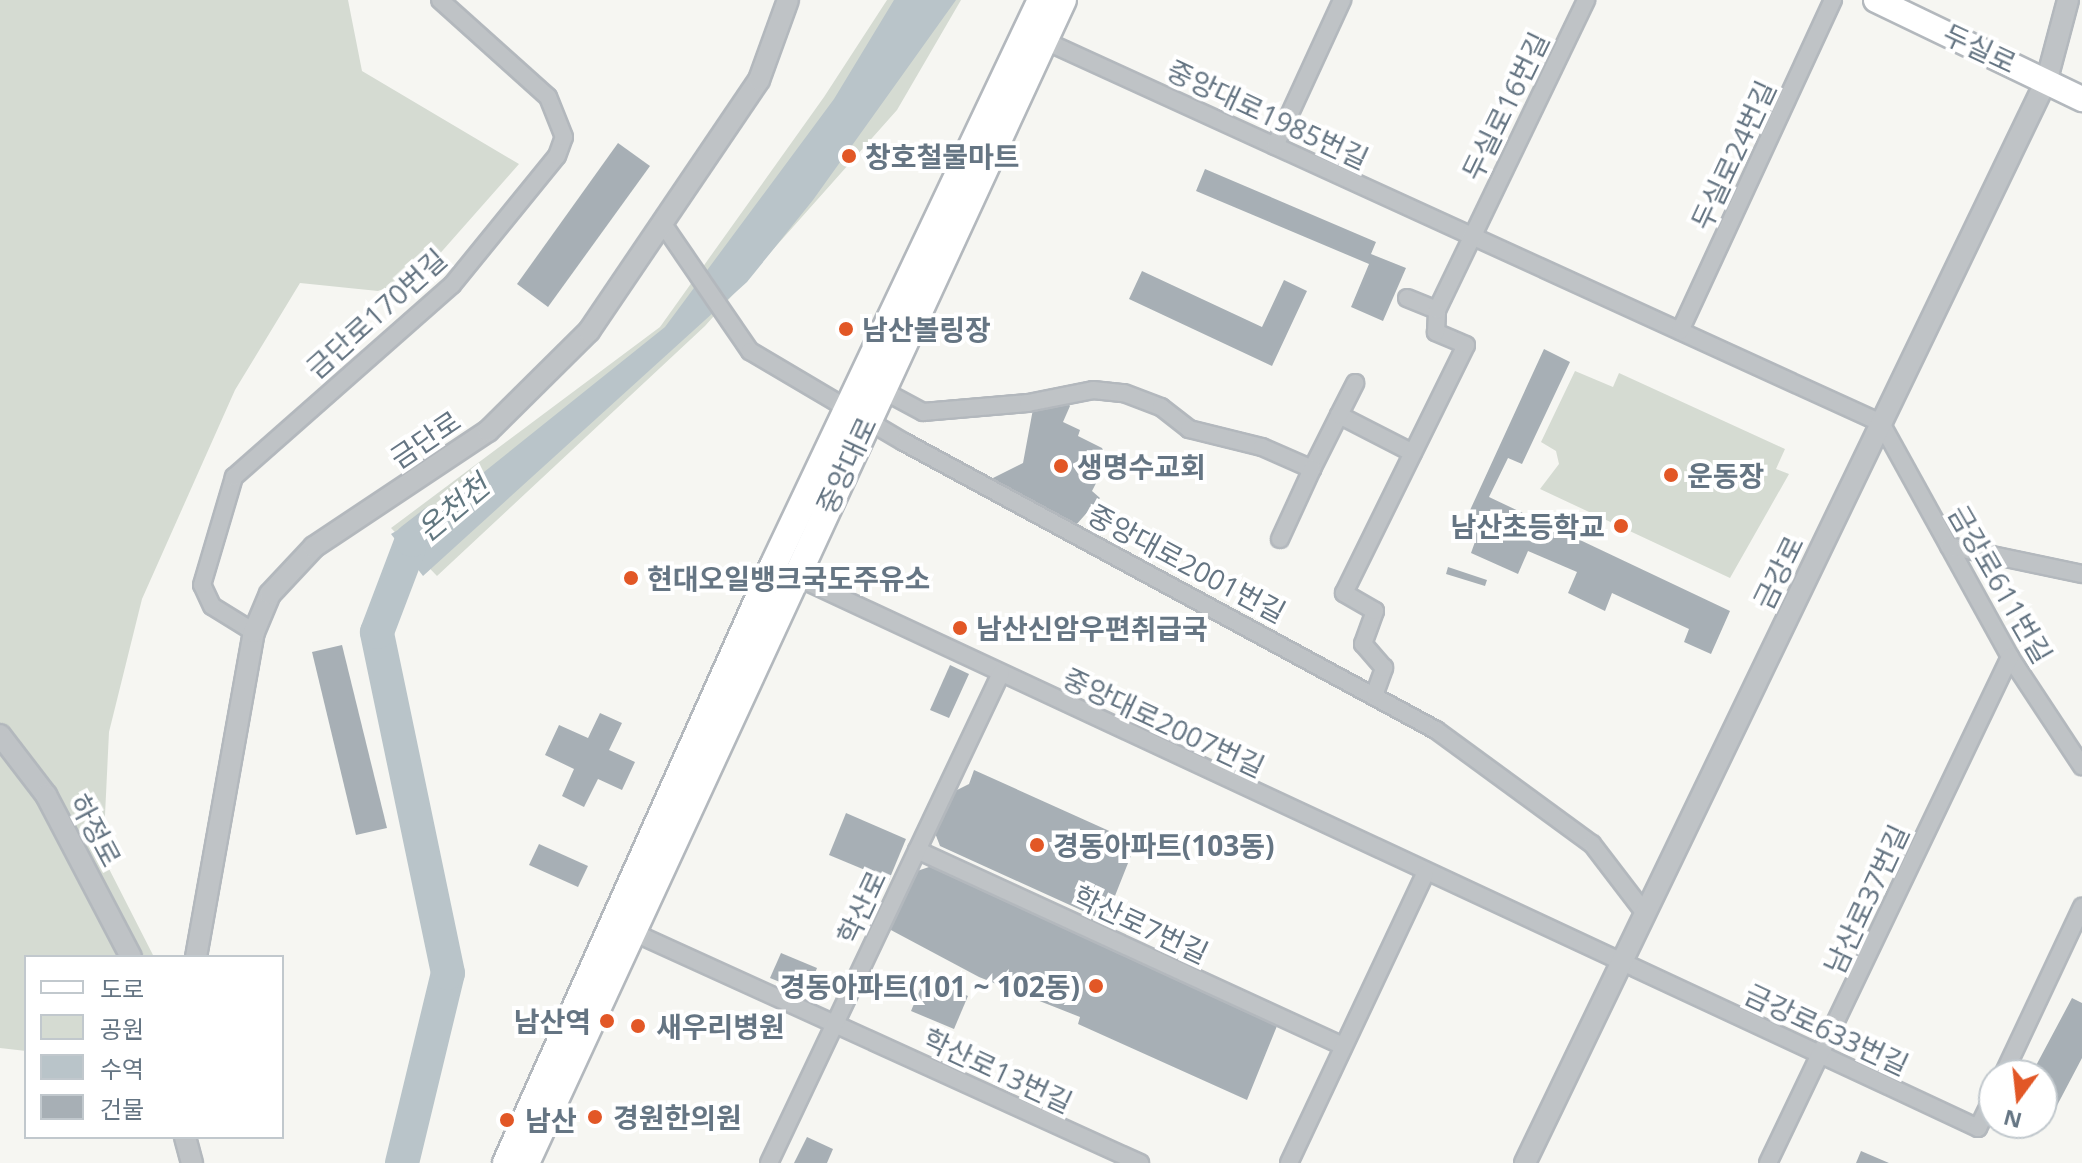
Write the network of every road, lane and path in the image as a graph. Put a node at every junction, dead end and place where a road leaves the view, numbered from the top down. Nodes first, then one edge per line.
1 (440, 0) edge
2 (788, 0) edge
3 (1041, 0) edge
4 (1063, 0) edge
5 (1342, 0) edge
6 (1586, 0) edge
7 (1833, 0) edge
8 (1876, 0) edge
9 (2068, 0) edge
10 (1043, 40) junction
11 (2047, 79) junction
12 (2082, 99) edge
13 (1275, 146) junction
14 (663, 224) junction
15 (1471, 235) junction
16 (1407, 298) dead end
17 (1437, 310) junction
18 (1680, 331) junction
19 (1355, 383) dead end
20 (882, 390) junction
21 (859, 414) junction
22 (1339, 415) junction
23 (1881, 423) junction
24 (1413, 453) junction
25 (1312, 469) junction
26 (1280, 539) dead end
27 (1949, 546) junction
28 (783, 571) junction
29 (2082, 574) edge
30 (254, 632) junction
31 (2010, 657) junction
32 (1001, 673) junction
33 (1375, 693) junction
34 (0, 735) edge
35 (2082, 766) edge
36 (917, 850) junction
37 (1425, 874) junction
38 (2082, 907) edge
39 (1644, 912) junction
40 (624, 928) junction
41 (130, 955) edge
42 (196, 955) edge
43 (1621, 961) junction
44 (835, 1023) junction
45 (1343, 1046) junction
46 (1821, 1055) junction
47 (2011, 1059) edge
48 (1978, 1128) edge
49 (186, 1139) edge
50 (192, 1163) edge
51 (506, 1163) edge
52 (526, 1163) edge
53 (769, 1163) edge
54 (1140, 1163) edge
55 (1289, 1163) edge
56 (1525, 1163) edge
57 (1768, 1163) edge

1 - 30 street, 금단로170번길
2 - 14 street, 금단로
3 - 21 main road, 중앙대로
4 - 10 main road, 중앙대로
5 - 13 street
6 - 15 street, 두실로16번길
7 - 18 street, 두실로24번길
8 - 11 main road, 두실로
9 - 11 street, 금강로
10 - 13 street, 중앙대로1985번길
10 - 20 main road, 중앙대로
11 - 12 main road, 두실로
11 - 23 street, 금강로
13 - 15 street, 중앙대로1985번길
14 - 21 street, 중앙대로
14 - 30 street, 금단로
15 - 17 street
15 - 18 street, 중앙대로1985번길
16 - 17 street
17 - 24 street
18 - 23 street, 중앙대로1985번길
19 - 22 street
20 - 21 main road, 중앙대로
20 - 25 street
21 - 28 main road, 중앙대로
21 - 33 street, 중앙대로2001번길
22 - 24 street
22 - 25 street
23 - 27 street, 금강로611번길
23 - 39 street, 금강로
24 - 33 street
25 - 26 street
27 - 29 street
27 - 31 street, 금강로611번길
28 - 32 street, 중앙대로2007번길
28 - 40 main road, 중앙대로
30 - 42 street, 금단로
31 - 35 street, 금강로611번길
31 - 46 street, 남산로37번길
32 - 36 street, 학산로
32 - 37 street, 중앙대로2007번길
33 - 39 street, 중앙대로2001번길
34 - 41 street, 하정로
36 - 44 street, 학산로
36 - 45 street, 학산로7번길
37 - 43 street, 중앙대로2007번길
37 - 45 street
38 - 47 street
39 - 43 street, 금강로
40 - 44 street
40 - 51 main road, 중앙대로
40 - 52 main road, 중앙대로
43 - 46 street, 금강로633번길
43 - 56 street, 금강로
44 - 53 street, 학산로
44 - 54 street, 학산로13번길
45 - 55 street
46 - 48 street, 금강로633번길
46 - 57 street, 남산로37번길
49 - 50 street

